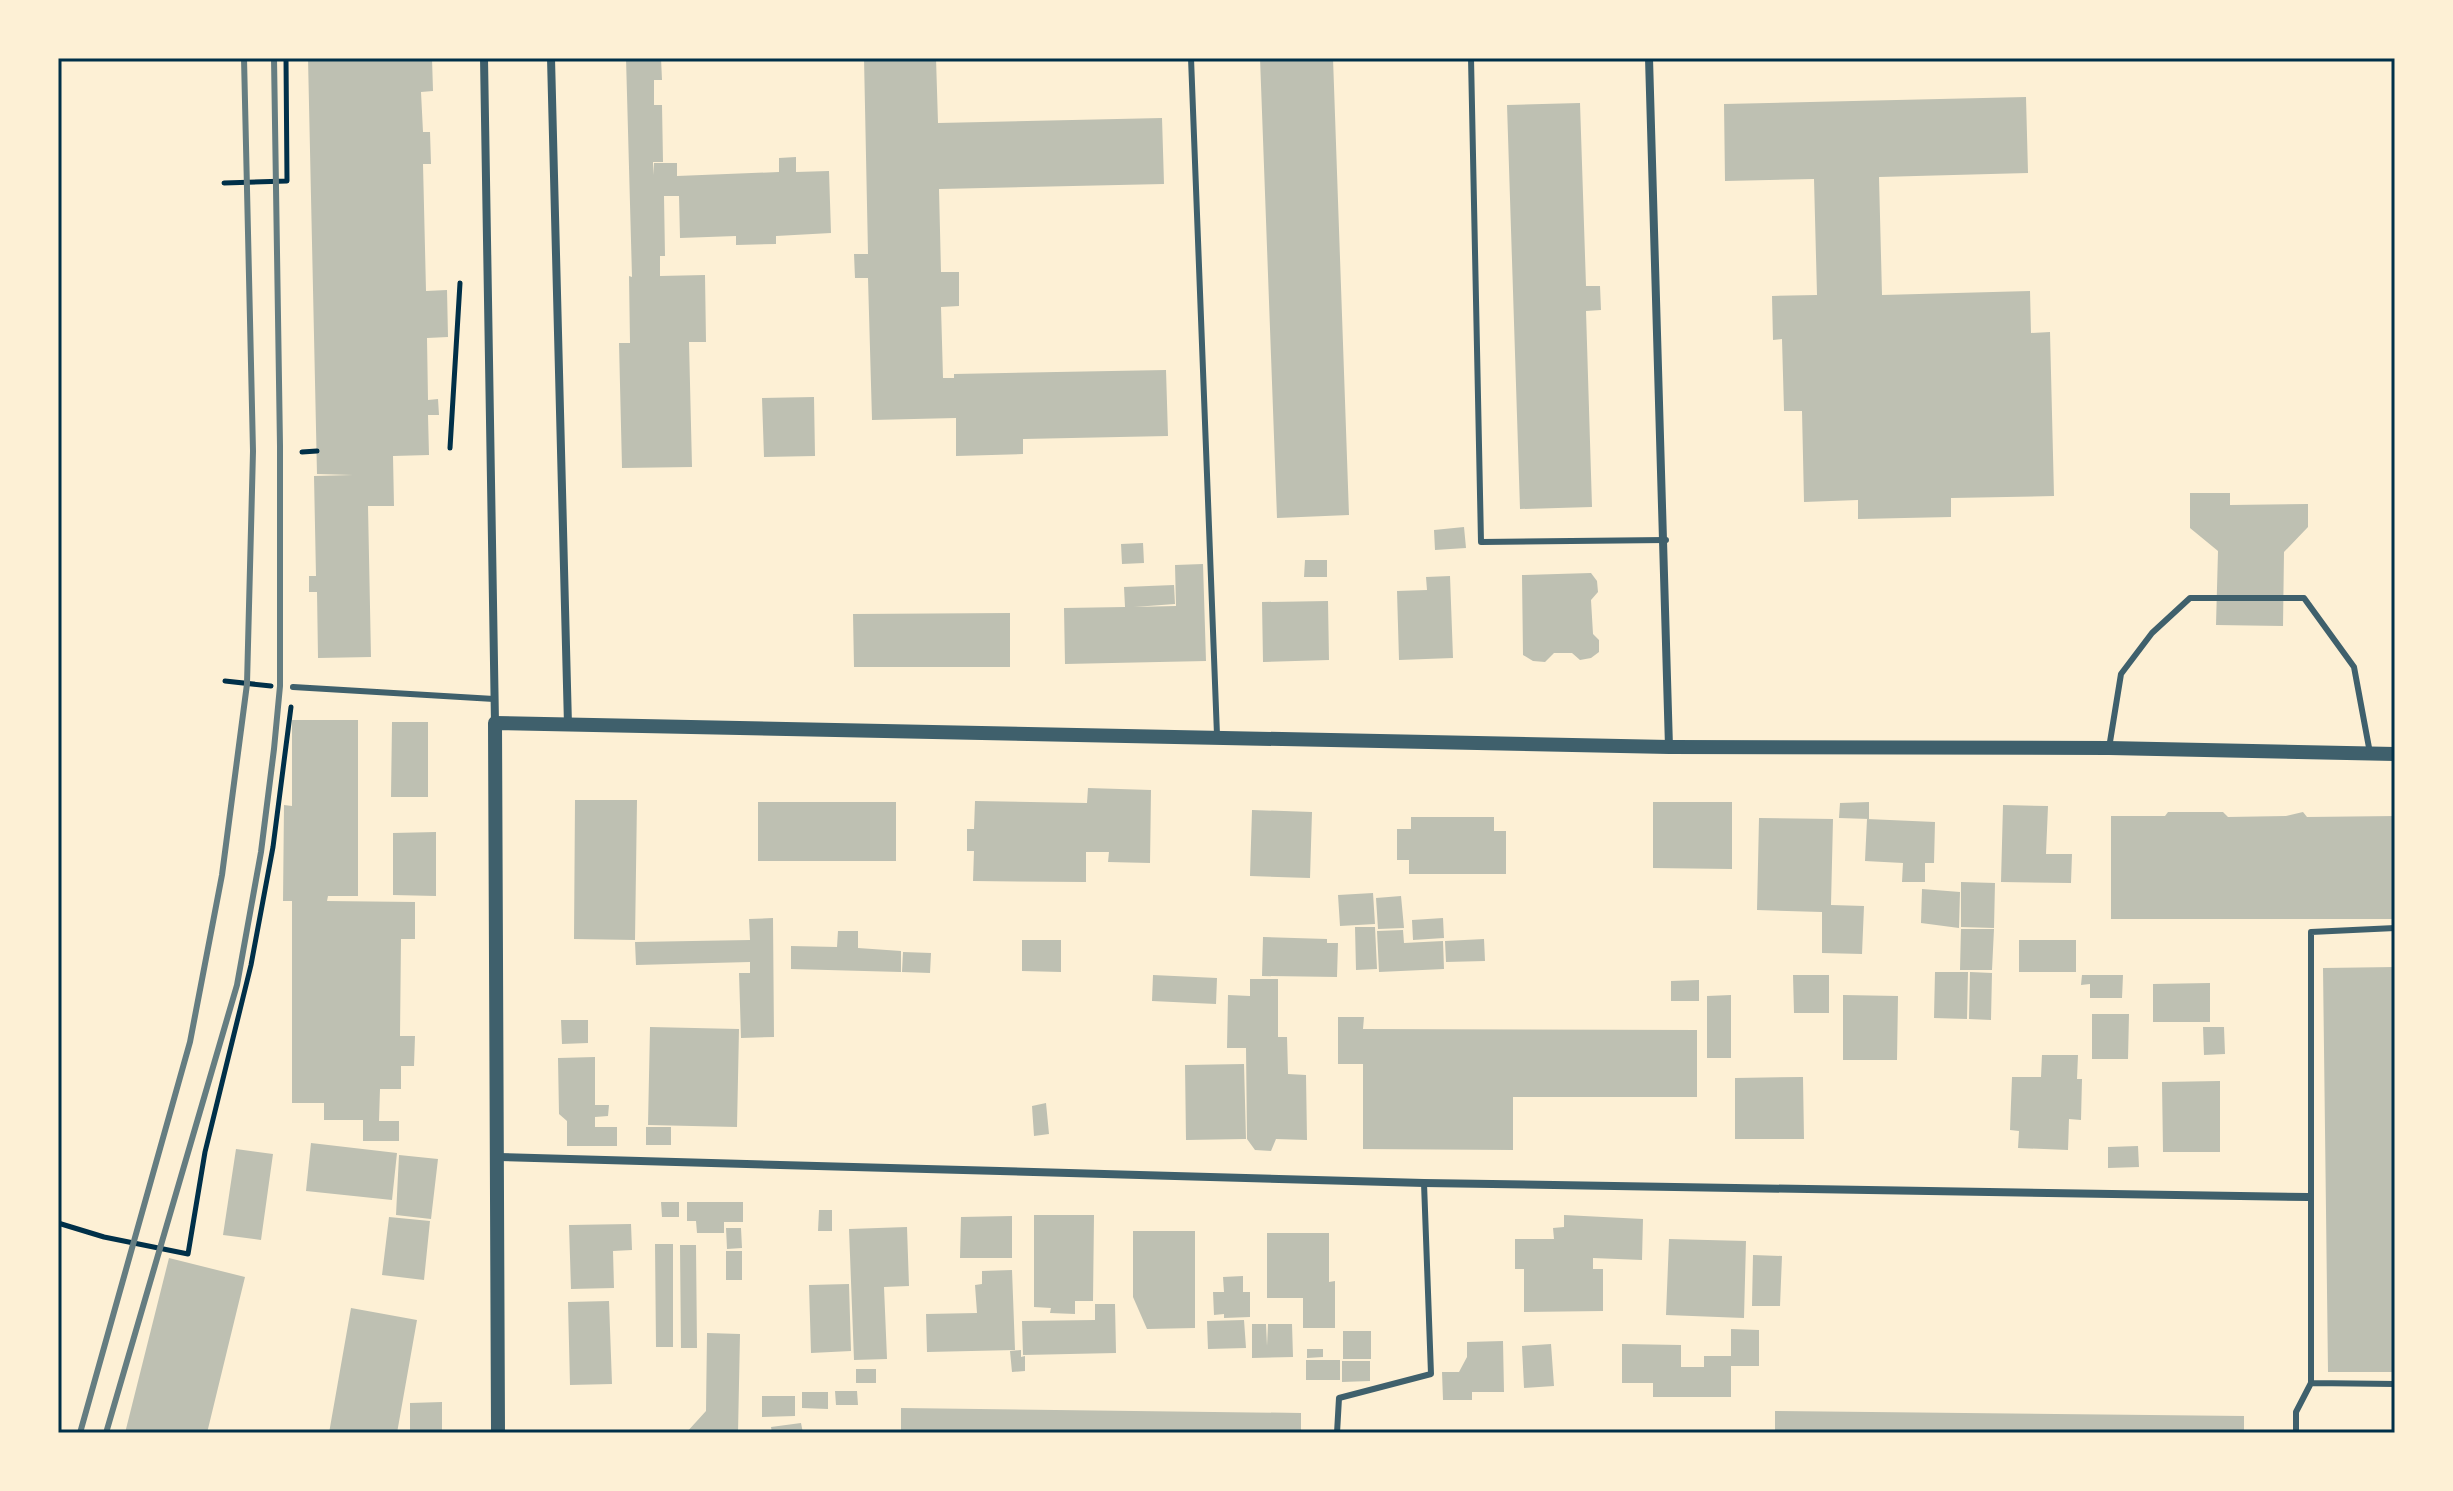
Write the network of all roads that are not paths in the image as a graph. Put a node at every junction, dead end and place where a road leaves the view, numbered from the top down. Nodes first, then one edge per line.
1 (484, 58) edge
2 (551, 58) edge
3 (1191, 58) edge
4 (1471, 58) edge
5 (1649, 58) edge
6 (1666, 540) junction
7 (293, 687) road end
8 (494, 699) junction
9 (495, 723) junction
10 (568, 725) junction
11 (1217, 735) junction
12 (1669, 747) junction
13 (2109, 748) junction
14 (2370, 754) junction
15 (2395, 754) edge
16 (2395, 928) edge
17 (498, 1157) junction
18 (1424, 1183) junction
19 (2308, 1197) junction
20 (2311, 1383) junction
21 (2395, 1384) edge
22 (498, 1433) edge
23 (1337, 1433) edge
24 (2296, 1433) edge

1 - 8 street
2 - 10 street
3 - 11 lane
4 - 6 lane
5 - 6 street
6 - 12 street
7 - 8 lane
8 - 9 street
9 - 10 street
9 - 17 street
10 - 11 street
11 - 12 street
12 - 13 street
13 - 14 street
13 - 14 lane
14 - 15 street
16 - 19 lane
17 - 18 street
17 - 22 street
18 - 19 street
18 - 23 lane
19 - 20 lane
20 - 21 lane
20 - 24 lane

